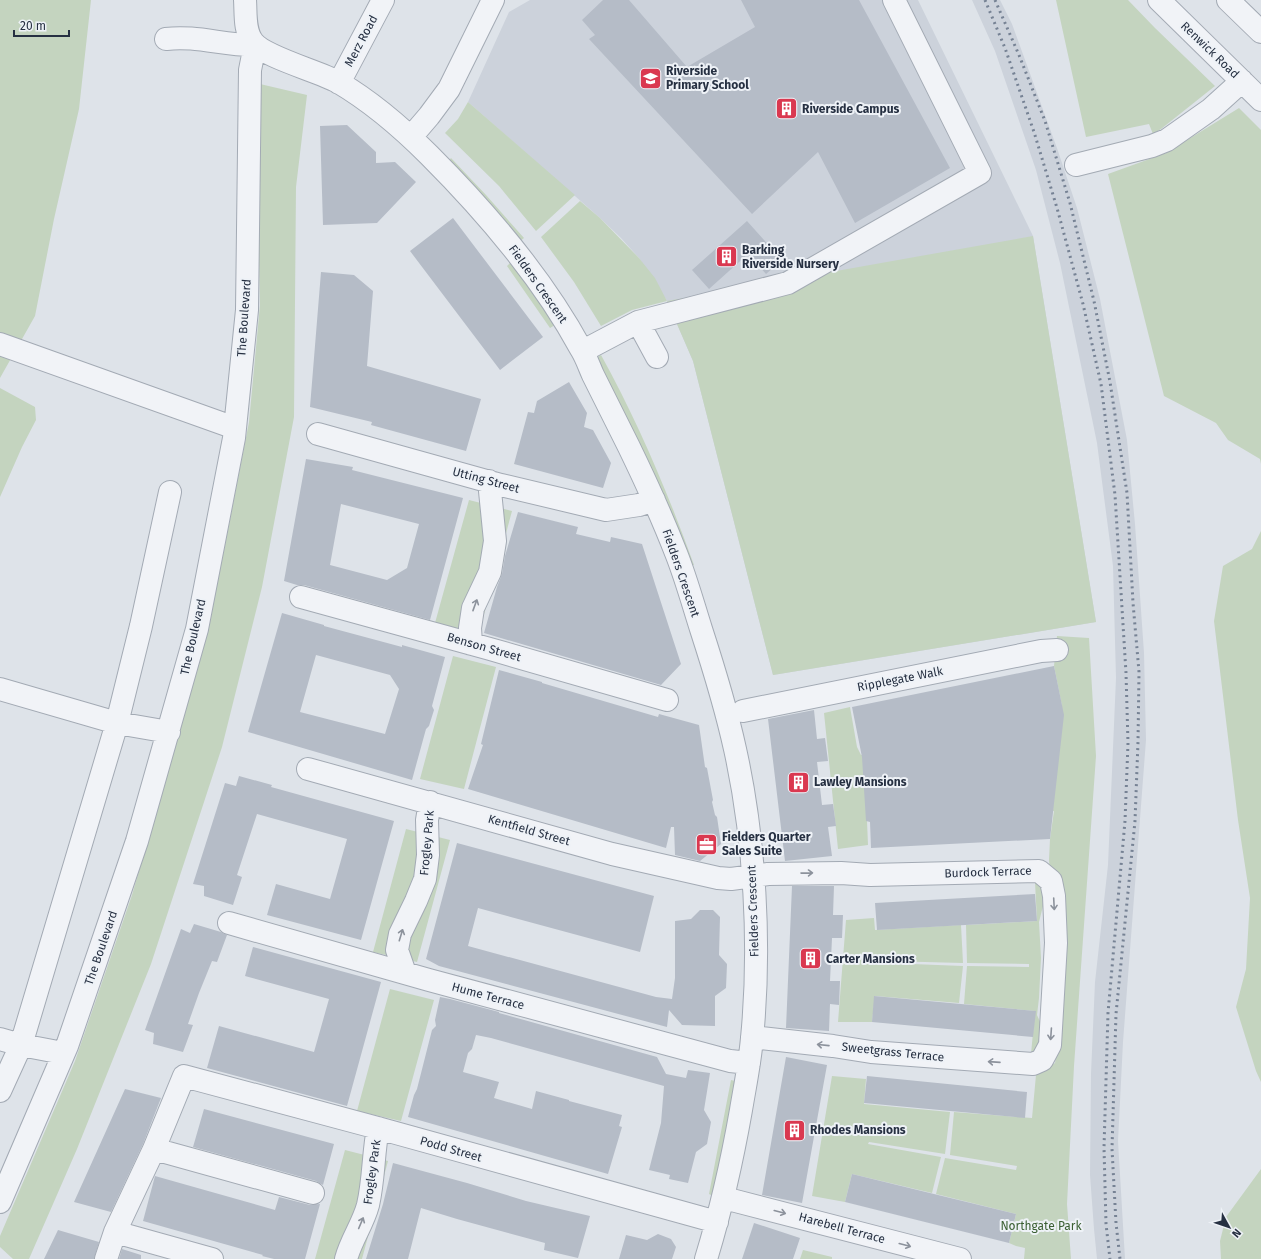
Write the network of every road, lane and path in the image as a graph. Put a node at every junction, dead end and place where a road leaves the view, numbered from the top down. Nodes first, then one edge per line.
1 (245, 0) edge
2 (383, 0) edge
3 (894, 0) edge
4 (1159, 0) edge
5 (1228, 0) edge
6 (496, 2) edge
7 (1261, 32) edge
8 (166, 39) dead end
9 (255, 45) junction
10 (339, 83) junction
11 (1253, 86) edge
12 (411, 137) junction
13 (1076, 166) dead end
14 (638, 322) junction
15 (0, 344) edge
16 (583, 351) junction
17 (657, 357) dead end
18 (235, 428) junction
19 (318, 434) dead end
20 (489, 481) junction
21 (170, 492) dead end
22 (654, 500) junction
23 (301, 597) dead end
24 (471, 644) junction
25 (1057, 650) dead end
26 (0, 689) edge
27 (667, 700) dead end
28 (743, 711) dead end
29 (118, 722) junction
30 (169, 732) junction
31 (308, 769) dead end
32 (430, 802) junction
33 (761, 875) junction
34 (229, 922) dead end
35 (405, 973) junction
36 (761, 1038) junction
37 (0, 1039) edge
38 (20, 1045) junction
39 (63, 1054) junction
40 (739, 1062) junction
41 (1033, 1064) joint
42 (0, 1091) edge
43 (378, 1128) junction
44 (154, 1149) junction
45 (313, 1194) dead end
46 (733, 1200) junction
47 (0, 1202) edge
48 (717, 1222) junction
49 (115, 1232) junction
50 (106, 1259) edge
51 (212, 1259) edge
52 (346, 1259) edge
53 (706, 1259) edge
54 (960, 1259) edge

1 - 9 street
2 - 10 street, Merz Road
3 - 14 street
4 - 11 street, Renwick Road
5 - 7 street
6 - 12 street
8 - 9 street
9 - 10 street, Fielders Crescent
9 - 18 street, The Boulevard
10 - 12 street, Fielders Crescent
11 - 13 street
12 - 16 street, Fielders Crescent
14 - 16 street
14 - 17 street
15 - 18 street
16 - 22 street, Fielders Crescent
18 - 30 street, The Boulevard
19 - 20 street, Utting Street
20 - 22 street, Utting Street
24 -> 20 street
21 - 29 street
22 - 33 street, Fielders Crescent
23 - 24 street, Benson Street
24 - 27 street, Benson Street
25 - 28 street, Ripplegate Walk
26 - 29 street
29 - 30 street
29 - 38 street
30 - 39 street, The Boulevard
31 - 32 street, Kentfield Street
32 - 33 street, Kentfield Street
35 -> 32 street, Frogley Park
33 - 36 street, Fielders Crescent
33 -> 41 street, Burdock Terrace
34 - 35 street, Hume Terrace
35 - 40 street, Hume Terrace
36 - 40 street, Fielders Crescent
41 -> 36 street, Sweetgrass Terrace
37 - 38 street
38 - 39 street
38 - 42 street
39 - 47 street, The Boulevard
40 - 46 street, Fielders Crescent
43 - 44 street, Podd Street
43 - 48 street, Podd Street
52 -> 43 street, Frogley Park
44 - 45 street
44 - 49 street
46 - 48 street, Fielders Crescent
46 -> 54 street, Harebell Terrace
48 - 53 street, Fielders Crescent
49 - 50 street
49 - 51 street

